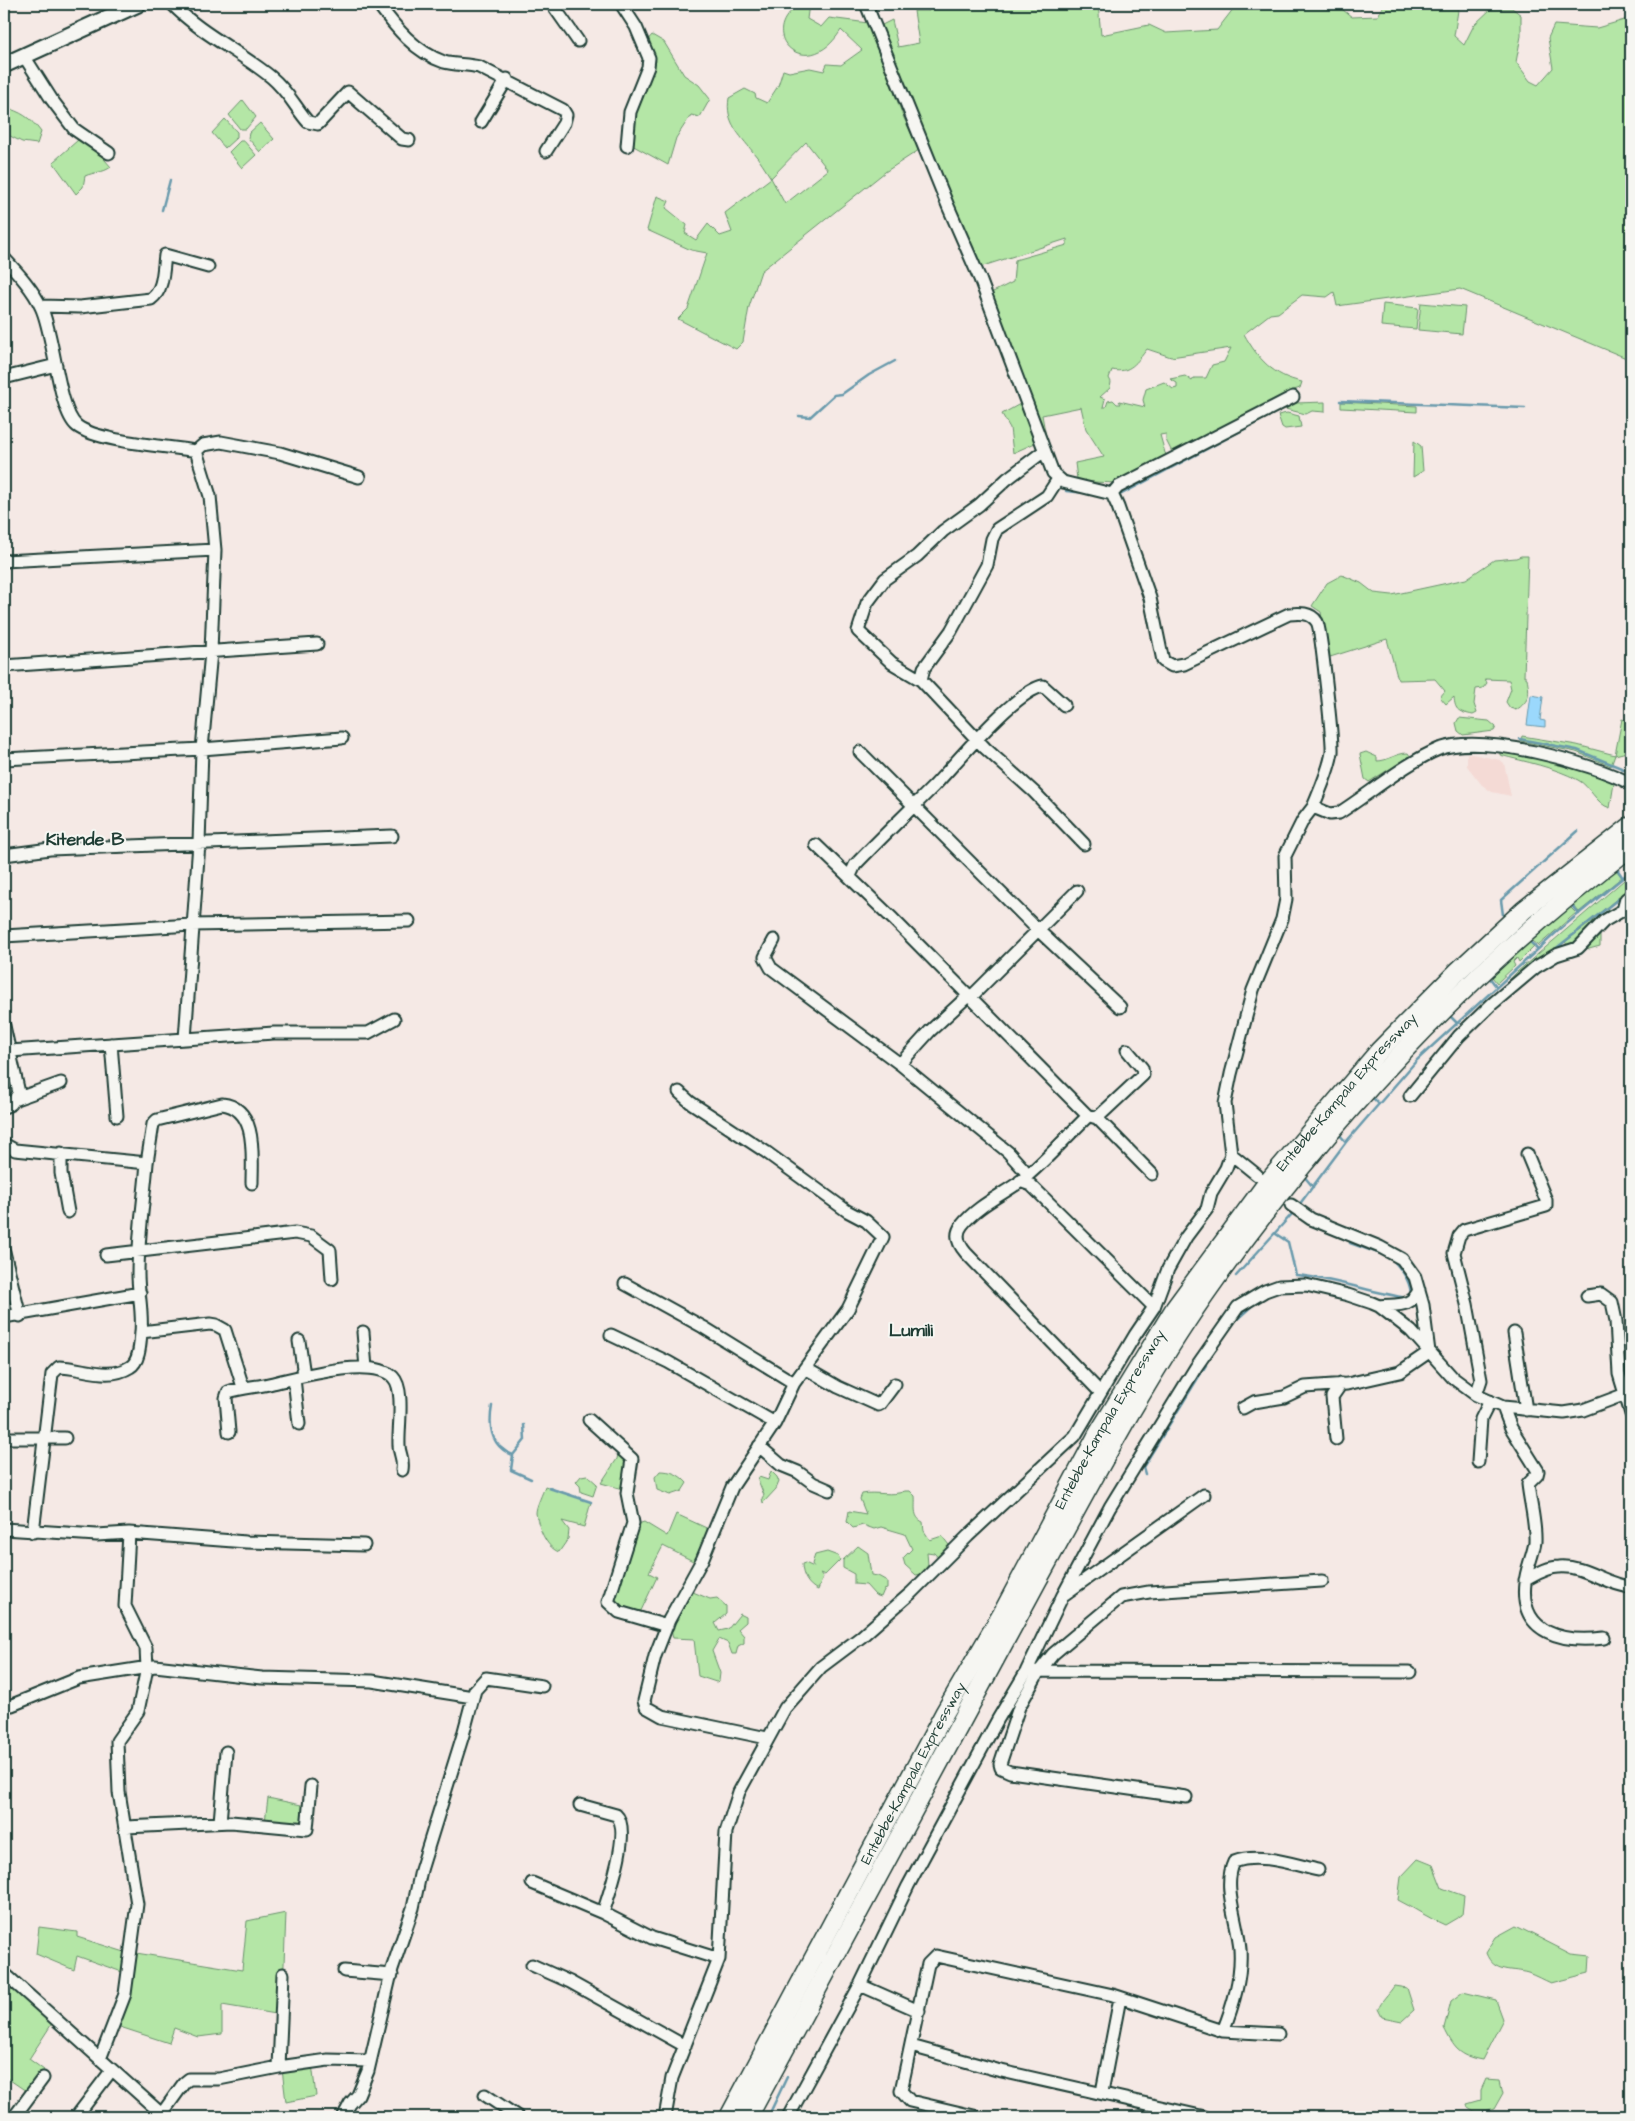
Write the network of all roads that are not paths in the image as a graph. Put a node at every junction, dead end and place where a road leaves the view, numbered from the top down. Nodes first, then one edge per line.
1 (138, 4) edge
2 (172, 4) edge
3 (378, 4) edge
4 (552, 4) edge
5 (621, 4) edge
6 (866, 4) edge
7 (578, 41) dead end
8 (24, 56) junction
9 (4, 65) edge
10 (507, 80) junction
11 (481, 122) dead end
12 (409, 140) dead end
13 (627, 146) dead end
14 (546, 151) dead end
15 (109, 153) dead end
16 (4, 258) edge
17 (208, 267) dead end
18 (41, 306) junction
19 (56, 365) junction
20 (4, 378) edge
21 (1293, 397) dead end
22 (196, 451) junction
23 (1044, 451) junction
24 (359, 477) dead end
25 (1058, 479) junction
26 (1112, 494) junction
27 (214, 550) junction
28 (4, 561) edge
29 (317, 644) dead end
30 (211, 652) junction
31 (4, 666) edge
32 (922, 680) junction
33 (1064, 706) dead end
34 (342, 738) dead end
35 (976, 738) junction
36 (202, 749) junction
37 (860, 752) dead end
38 (4, 760) edge
39 (1631, 784) edge
40 (914, 806) junction
41 (1313, 807) junction
42 (1631, 826) edge
43 (392, 836) dead end
44 (199, 843) junction
45 (1084, 844) dead end
46 (816, 845) dead end
47 (1631, 847) edge
48 (4, 855) edge
49 (850, 876) junction
50 (1077, 891) dead end
51 (1631, 896) edge
52 (408, 921) dead end
53 (192, 925) junction
54 (1039, 931) junction
55 (4, 936) edge
56 (774, 940) dead end
57 (969, 997) junction
58 (1120, 1007) dead end
59 (394, 1019) dead end
60 (4, 1026) edge
61 (185, 1039) junction
62 (111, 1044) junction
63 (1128, 1050) dead end
64 (10, 1051) junction
65 (900, 1064) junction
66 (61, 1083) dead end
67 (680, 1092) dead end
68 (1410, 1096) dead end
69 (16, 1099) junction
70 (4, 1107) edge
71 (117, 1116) dead end
72 (1092, 1117) junction
73 (4, 1144) edge
74 (61, 1153) junction
75 (1232, 1154) junction
76 (1527, 1154) dead end
77 (147, 1163) junction
78 (1152, 1174) dead end
79 (1257, 1175) dead end
80 (1024, 1178) junction
81 (252, 1183) dead end
82 (1291, 1205) dead end
83 (68, 1212) dead end
84 (139, 1251) junction
85 (4, 1252) edge
86 (106, 1255) dead end
87 (332, 1279) dead end
88 (625, 1284) dead end
89 (1419, 1290) junction
90 (140, 1293) junction
91 (1587, 1296) dead end
92 (1379, 1306) junction
93 (1154, 1307) junction
94 (20, 1316) junction
95 (4, 1318) edge
96 (141, 1332) junction
97 (363, 1332) dead end
98 (1514, 1333) dead end
99 (611, 1335) dead end
100 (299, 1341) dead end
101 (1429, 1352) junction
102 (366, 1368) junction
103 (805, 1368) junction
104 (299, 1377) junction
105 (794, 1383) junction
106 (895, 1384) dead end
107 (1341, 1384) junction
108 (242, 1388) junction
109 (1100, 1392) junction
110 (1628, 1393) edge
111 (1476, 1395) junction
112 (1490, 1401) junction
113 (1242, 1408) dead end
114 (1503, 1408) junction
115 (1526, 1410) junction
116 (1631, 1414) edge
117 (589, 1420) dead end
118 (774, 1423) junction
119 (298, 1424) dead end
120 (229, 1432) dead end
121 (4, 1438) edge
122 (65, 1438) dead end
123 (44, 1439) junction
124 (1336, 1439) dead end
125 (759, 1446) junction
126 (1478, 1462) dead end
127 (402, 1470) dead end
128 (829, 1490) dead end
129 (1204, 1494) dead end
130 (4, 1529) edge
131 (33, 1532) junction
132 (129, 1533) junction
133 (364, 1545) dead end
134 (1525, 1580) junction
135 (1322, 1582) dead end
136 (1631, 1586) edge
137 (1063, 1595) junction
138 (667, 1626) junction
139 (1604, 1638) dead end
140 (147, 1668) junction
141 (1041, 1670) junction
142 (1026, 1672) junction
143 (1410, 1672) dead end
144 (542, 1686) dead end
145 (473, 1697) junction
146 (4, 1705) edge
147 (767, 1738) junction
148 (226, 1752) dead end
149 (311, 1786) dead end
150 (1186, 1797) dead end
151 (580, 1805) dead end
152 (220, 1822) junction
153 (126, 1826) junction
154 (1318, 1870) dead end
155 (532, 1883) dead end
156 (603, 1913) junction
157 (719, 1959) junction
158 (532, 1965) dead end
159 (344, 1971) dead end
160 (4, 1973) edge
161 (283, 1974) dead end
162 (392, 1976) junction
163 (860, 1986) junction
164 (1120, 1998) junction
165 (919, 2011) junction
166 (1223, 2031) junction
167 (1278, 2034) dead end
168 (685, 2046) junction
169 (911, 2046) junction
170 (100, 2059) junction
171 (369, 2061) junction
172 (279, 2067) junction
173 (111, 2070) junction
174 (43, 2078) dead end
175 (1102, 2092) junction
176 (485, 2095) dead end
177 (163, 2116) edge
178 (14, 2117) edge
179 (76, 2117) edge
180 (343, 2117) edge
181 (518, 2117) edge
182 (665, 2117) edge
183 (729, 2117) edge
184 (748, 2117) edge
185 (788, 2117) edge
186 (978, 2117) edge
187 (1205, 2117) edge

1 - 8 main road
2 - 12 street
3 - 10 street
4 - 7 street
5 - 13 street
6 - 23 street
8 - 9 main road
8 - 15 street
10 - 11 street
10 - 14 street
16 - 18 street
17 - 18 street
18 - 19 street
19 - 20 street
19 - 22 street
21 - 26 street
22 - 24 street
22 - 27 street
23 - 25 street
23 - 32 street
25 - 26 street
25 - 32 street
26 - 41 street
27 - 28 street
27 - 30 street
29 - 30 street
30 - 31 street
30 - 36 street
32 - 35 street
33 - 35 street
34 - 36 street
35 - 40 street
35 - 45 street
36 - 38 street
36 - 44 street
37 - 40 street
39 - 41 street
40 - 49 street
40 - 54 street
41 - 75 street
42 - 183 highway, Entebbe-Kampala Expressway
43 - 44 street
44 - 48 street
44 - 53 street
46 - 49 street
47 - 184 highway, Entebbe-Kampala Expressway
49 - 57 street
50 - 54 street
51 - 68 street
52 - 53 street
53 - 55 street
53 - 61 street
54 - 57 street
54 - 58 street
56 - 65 street
57 - 65 street
57 - 72 street
59 - 61 street
60 - 64 street
61 - 62 street
62 - 64 street
62 - 71 street
63 - 72 street
64 - 69 street
65 - 80 street
66 - 69 street
67 - 103 street
69 - 70 street
72 - 78 street
72 - 80 street
73 - 74 street
74 - 77 street
74 - 83 street
75 - 79 street
75 - 93 street
76 - 111 street
77 - 81 street
77 - 84 street
80 - 93 street
80 - 109 street
82 - 89 street
84 - 86 street
84 - 87 street
84 - 90 street
85 - 94 street
88 - 105 street
89 - 92 street
89 - 101 street
90 - 94 street
90 - 96 street
91 - 110 street
92 - 101 street
92 - 137 street
93 - 109 street
94 - 95 street
96 - 108 street
96 - 123 street
97 - 102 street
98 - 115 street
99 - 118 street
100 - 104 street
101 - 107 street
101 - 111 street
102 - 104 street
102 - 127 street
103 - 105 street
103 - 106 street
104 - 108 street
104 - 119 street
105 - 118 street
107 - 113 street
107 - 124 street
108 - 120 street
109 - 147 street
110 - 115 street
110 - 116 street
111 - 112 street
112 - 114 street
112 - 126 street
114 - 115 street
114 - 134 street
117 - 138 street
118 - 125 street
121 - 123 street
122 - 123 street
123 - 131 street
125 - 128 street
125 - 138 street
129 - 137 street
130 - 131 street
131 - 132 street
132 - 133 street
132 - 140 street
134 - 136 street
134 - 139 street
135 - 141 street
137 - 142 street
138 - 147 street
140 - 145 street
140 - 146 street
140 - 153 street
141 - 142 street
141 - 143 street
141 - 150 street
142 - 163 street
144 - 145 street
145 - 162 street
147 - 157 street
148 - 152 street
149 - 152 street
151 - 156 street
152 - 153 street
153 - 170 street
154 - 166 street
155 - 156 street
156 - 157 street
157 - 168 street
158 - 168 street
159 - 162 street
160 - 170 street
161 - 172 street
162 - 171 street
163 - 165 street
163 - 185 street
164 - 165 street
164 - 166 street
164 - 175 street
165 - 169 street
166 - 167 street
168 - 182 street
169 - 175 street
169 - 186 street
170 - 173 street
171 - 172 street
171 - 180 street
172 - 177 street
173 - 177 street
173 - 179 street
174 - 178 street
175 - 187 street
176 - 181 street

